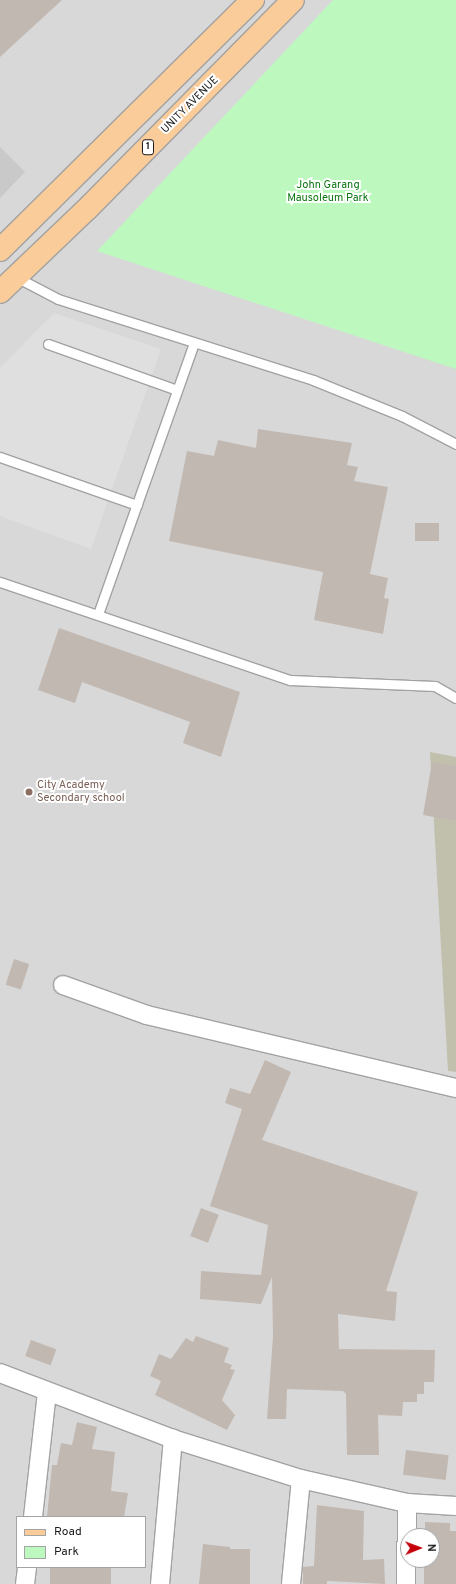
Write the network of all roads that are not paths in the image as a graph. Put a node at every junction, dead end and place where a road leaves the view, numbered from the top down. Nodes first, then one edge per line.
1 (253, 0) edge
2 (293, 0) edge
3 (0, 250) edge
4 (16, 277) junction
5 (0, 292) edge
6 (194, 343) junction
7 (48, 344) dead end
8 (177, 390) junction
9 (456, 444) edge
10 (0, 457) edge
11 (137, 505) junction
12 (0, 582) edge
13 (98, 614) junction
14 (456, 698) edge
15 (63, 985) dead end
16 (456, 1088) edge
17 (0, 1373) edge
18 (47, 1392) junction
19 (173, 1439) junction
20 (300, 1479) junction
21 (407, 1504) junction
22 (456, 1506) edge
23 (33, 1516) edge
24 (27, 1568) edge
25 (25, 1584) edge
26 (160, 1584) edge
27 (291, 1584) edge
28 (406, 1584) edge

1 - 3 main road
2 - 4 main road, UNITY AVENUE / 1
4 - 5 main road, UNITY AVENUE / 1
4 - 6 lane
6 - 8 lane
6 - 9 lane
7 - 8 lane
8 - 11 lane
10 - 11 lane
11 - 13 lane
12 - 13 lane
13 - 14 lane
15 - 16 street
17 - 18 street
18 - 19 street
18 - 23 street
19 - 20 street
19 - 26 street
20 - 21 street
20 - 27 street
21 - 22 street
21 - 28 street
24 - 25 street

